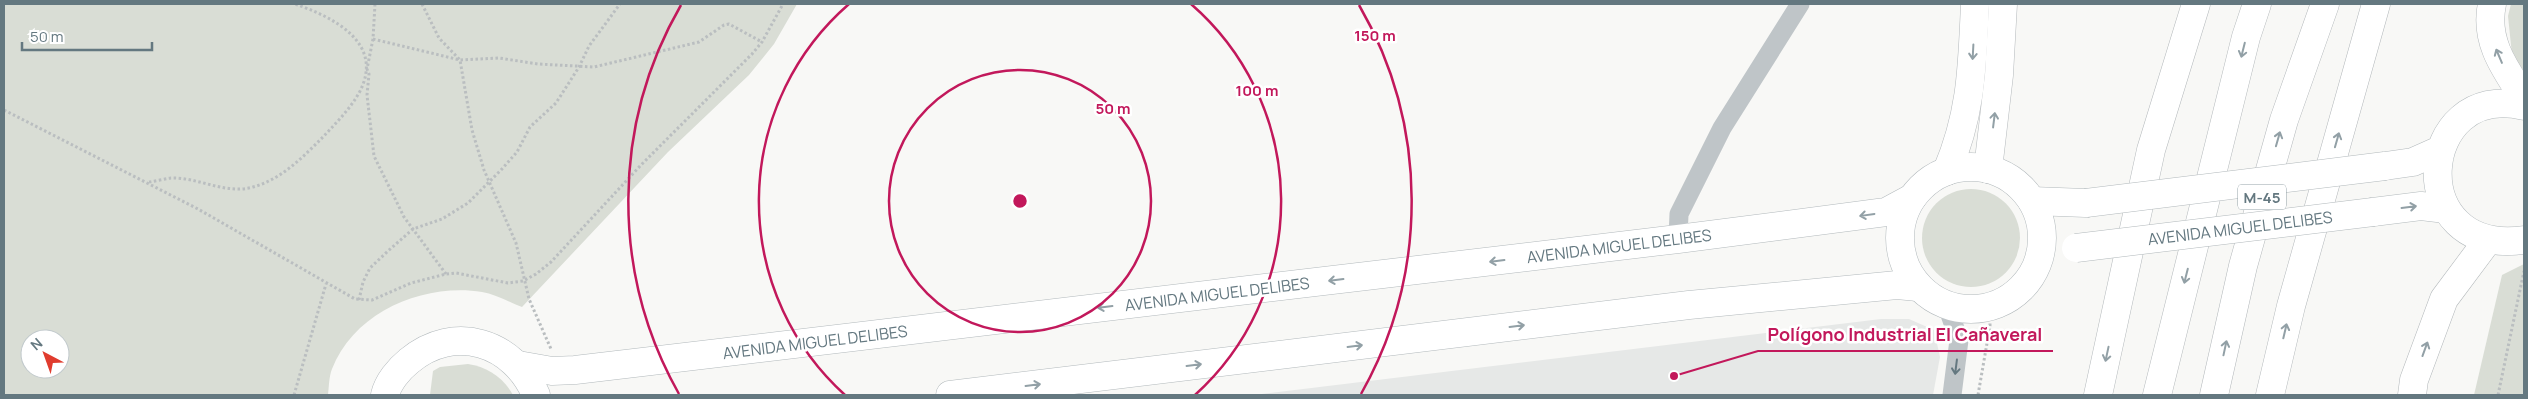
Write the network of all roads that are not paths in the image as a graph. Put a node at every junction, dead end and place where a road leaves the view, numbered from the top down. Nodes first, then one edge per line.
1 (1800, 4) edge
2 (1975, 4) edge
3 (2003, 4) edge
4 (2196, 4) edge
5 (2213, 4) edge
6 (2257, 4) edge
7 (2325, 4) edge
8 (2376, 4) edge
9 (2492, 4) edge
10 (2524, 98) edge
11 (2524, 106) edge
12 (2440, 150) junction
13 (1988, 169) junction
14 (1948, 171) junction
15 (1912, 198) junction
16 (2032, 201) junction
17 (2446, 209) junction
18 (1678, 239) junction
19 (2488, 240) junction
20 (2524, 240) edge
21 (2037, 265) junction
22 (1918, 287) junction
23 (1947, 306) junction
24 (2116, 314) junction
25 (518, 364) junction
26 (385, 395) edge
27 (536, 395) edge
28 (950, 395) edge
29 (1952, 395) edge
30 (2098, 395) edge
31 (2157, 395) edge
32 (2214, 395) edge
33 (2270, 395) edge
34 (2412, 395) edge

1 - 18 street
2 -> 14 main road
13 -> 3 main road
4 - 24 main road
5 - 24 main road
6 -> 31 main road
32 -> 7 main road, M-45
33 -> 8 main road
10 -> 9 main road
11 - 12 main road
12 - 16 main road, bridge
12 - 17 main road
13 - 14 main road
13 - 16 main road
14 - 15 main road
15 -> 18 main road, AVENIDA MIGUEL DELIBES
15 - 22 main road
16 - 21 main road
17 - 19 main road
21 -> 17 main road, AVENIDA MIGUEL DELIBES, bridge
18 -> 25 main road, AVENIDA MIGUEL DELIBES
19 - 20 main road
34 -> 19 main road
21 - 23 main road
22 - 23 main road
28 -> 22 main road
23 -> 29 street
24 -> 30 main road
25 - 26 main road
25 - 27 main road

